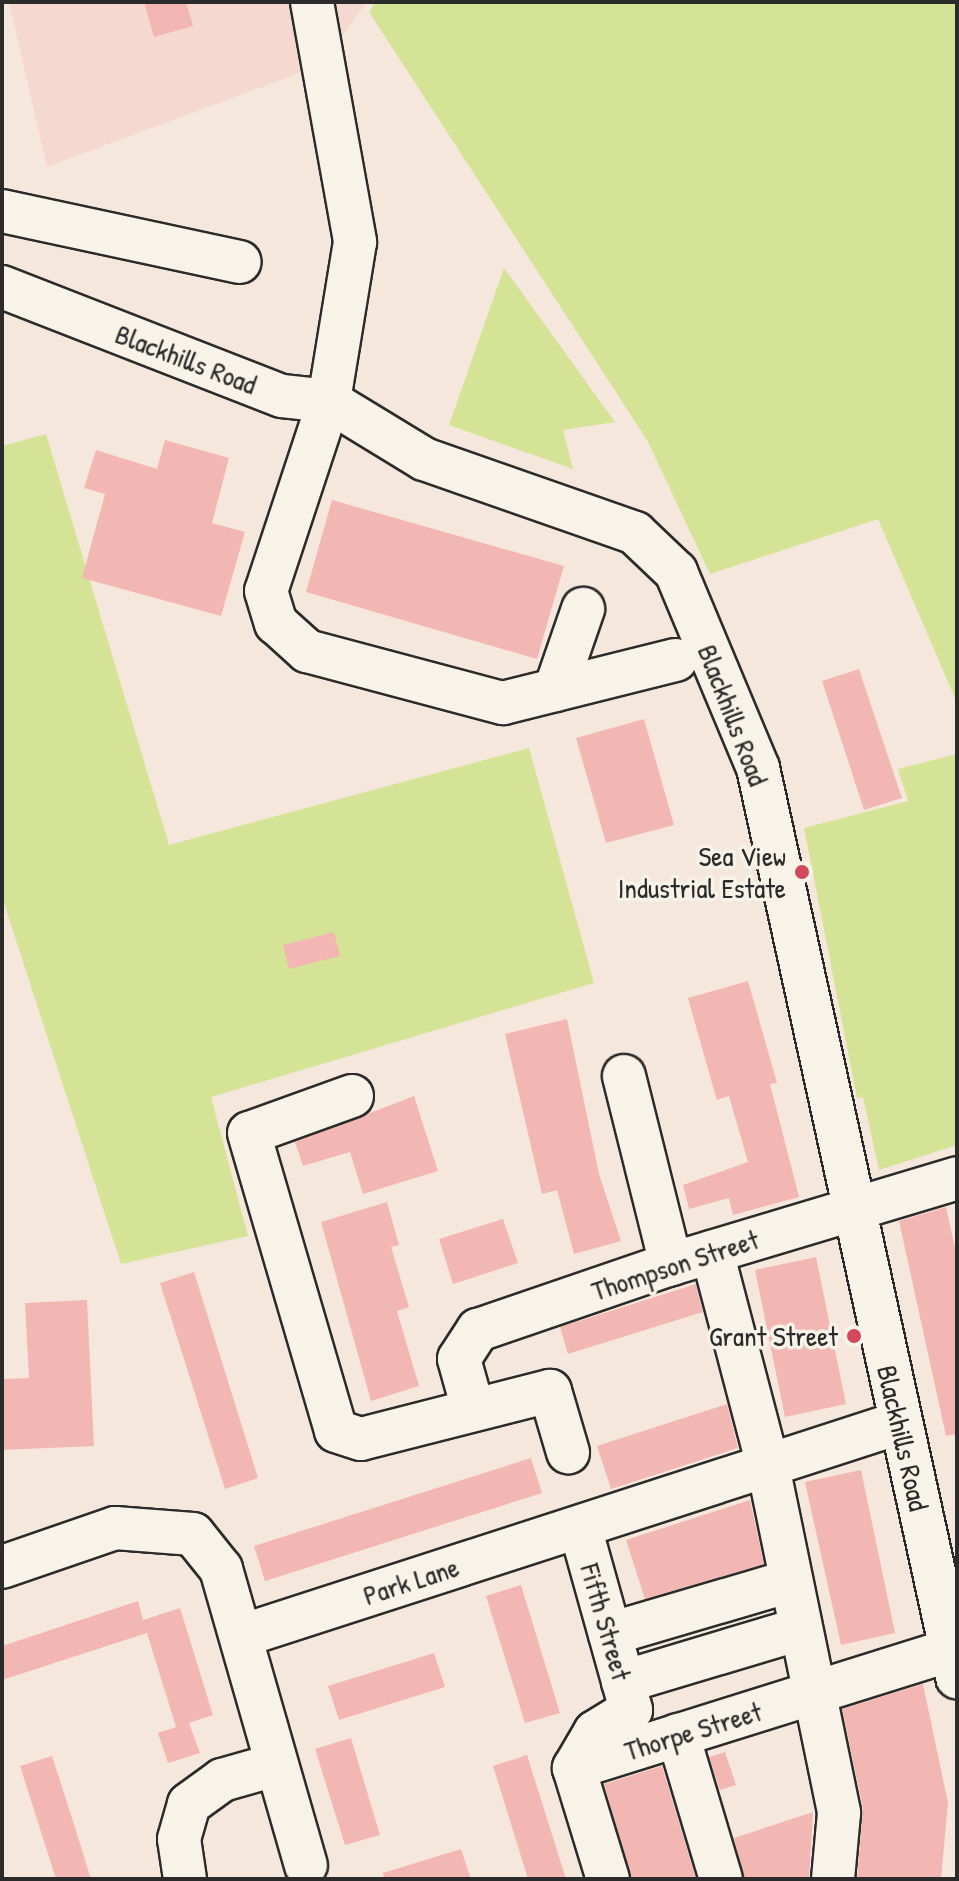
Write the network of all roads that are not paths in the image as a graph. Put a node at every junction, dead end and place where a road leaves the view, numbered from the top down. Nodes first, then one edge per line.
1 (316, 19) edge
2 (2, 211) edge
3 (240, 262) dead end
4 (2, 287) edge
5 (329, 401) junction
6 (583, 609) dead end
7 (676, 660) dead end
8 (555, 690) junction
9 (624, 1076) dead end
10 (352, 1096) dead end
11 (957, 1178) edge
12 (850, 1209) junction
13 (712, 1252) junction
14 (671, 1264) junction
15 (473, 1409) junction
16 (899, 1423) junction
17 (568, 1452) dead end
18 (768, 1466) junction
19 (580, 1527) junction
20 (2, 1567) edge
21 (790, 1581) junction
22 (800, 1629) junction
23 (610, 1634) junction
24 (241, 1636) junction
25 (954, 1664) edge
26 (623, 1682) junction
27 (812, 1694) junction
28 (678, 1735) junction
29 (275, 1765) junction
30 (574, 1768) junction
31 (306, 1865) dead end
32 (185, 1879) edge
33 (608, 1879) edge
34 (721, 1879) edge
35 (833, 1879) edge

1 - 5 street
2 - 3 street
4 - 5 street, Blackhills Road
5 - 8 street
5 - 12 street, Blackhills Road
6 - 8 street
7 - 8 street
9 - 14 street
10 - 15 street
11 - 12 street, Thompson Street
12 - 13 street, Thompson Street
12 - 16 street, Blackhills Road
13 - 14 street, Thompson Street
13 - 18 street
14 - 15 street, Thompson Street
15 - 17 street
16 - 18 street
16 - 25 street, Blackhills Road
18 - 19 street
18 - 21 street
19 - 23 street, Fifth Street
19 - 24 street, Park Lane
20 - 24 street
21 - 22 street
21 - 23 street
22 - 26 street
22 - 27 street
23 - 26 street, Fifth Street
24 - 29 street
25 - 27 street, Thorpe Street
26 - 30 street, Fifth Street
27 - 28 street, Thorpe Street
27 - 35 street
28 - 30 street, Thorpe Street
28 - 34 street
29 - 31 street
29 - 32 street
30 - 33 street

